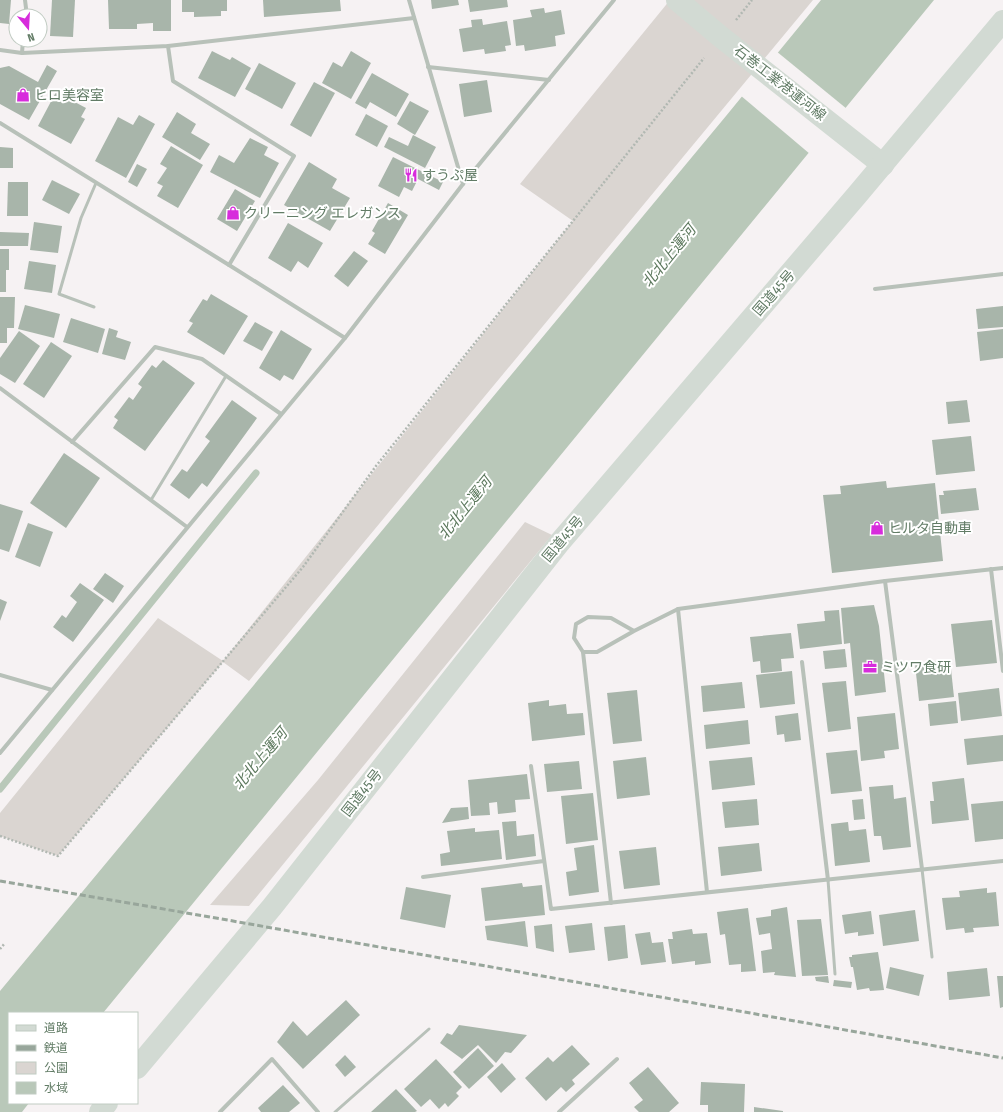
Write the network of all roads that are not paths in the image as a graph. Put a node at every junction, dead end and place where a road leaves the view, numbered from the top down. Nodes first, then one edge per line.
1 (409, 0) edge
2 (614, 0) edge
3 (677, 0) edge
4 (414, 18) junction
5 (1003, 21) edge
6 (168, 46) junction
7 (22, 48) edge
8 (0, 50) edge
9 (22, 53) junction
10 (428, 66) junction
11 (549, 80) junction
12 (0, 123) edge
13 (883, 165) junction
14 (96, 183) junction
15 (463, 184) junction
16 (229, 264) junction
17 (1003, 274) edge
18 (874, 289) dead end
19 (94, 307) dead end
20 (345, 338) junction
21 (226, 376) junction
22 (0, 388) edge
23 (281, 414) junction
24 (72, 442) junction
25 (151, 500) junction
26 (187, 527) junction
27 (1003, 568) edge
28 (991, 569) junction
29 (885, 581) junction
30 (678, 609) junction
31 (634, 631) junction
32 (583, 652) junction
33 (802, 662) dead end
34 (1003, 671) edge
35 (0, 675) edge
36 (52, 690) junction
37 (0, 753) edge
38 (531, 766) dead end
39 (544, 861) junction
40 (1003, 861) edge
41 (922, 869) junction
42 (423, 876) dead end
43 (828, 880) junction
44 (707, 892) junction
45 (611, 903) junction
46 (932, 957) dead end
47 (835, 974) dead end
48 (430, 1029) dead end
49 (617, 1059) dead end
50 (138, 1067) edge
51 (106, 1104) edge
52 (100, 1112) edge
53 (220, 1112) edge
54 (318, 1112) edge
55 (335, 1112) edge
56 (559, 1112) edge

1 - 4 street
2 - 11 street
3 - 13 main road, 石巻工業港運河線
4 - 6 street
4 - 10 street
5 - 13 main road, 国道45号
6 - 9 street
6 - 16 street
7 - 9 street
8 - 9 street
10 - 11 street
10 - 15 street
11 - 15 street
12 - 14 street
13 - 50 main road, 国道45号
14 - 16 street
14 - 19 lane
15 - 20 street
16 - 20 street
17 - 18 street
20 - 23 street
21 - 23 street
21 - 24 street
21 - 25 lane
22 - 24 street
23 - 26 street
24 - 25 street
25 - 26 street
26 - 36 street
27 - 28 street
28 - 29 street
28 - 34 street
29 - 30 street
29 - 41 street
30 - 31 street
30 - 44 street
31 - 32 street
31 - 32 street
32 - 45 street
33 - 43 street
35 - 36 street
36 - 37 street
38 - 39 street
39 - 42 street
39 - 45 street
40 - 41 street
41 - 43 street
41 - 46 lane
43 - 44 street
43 - 47 lane
44 - 45 street
48 - 55 lane
49 - 56 street
51 - 52 main road
53 - 54 street

